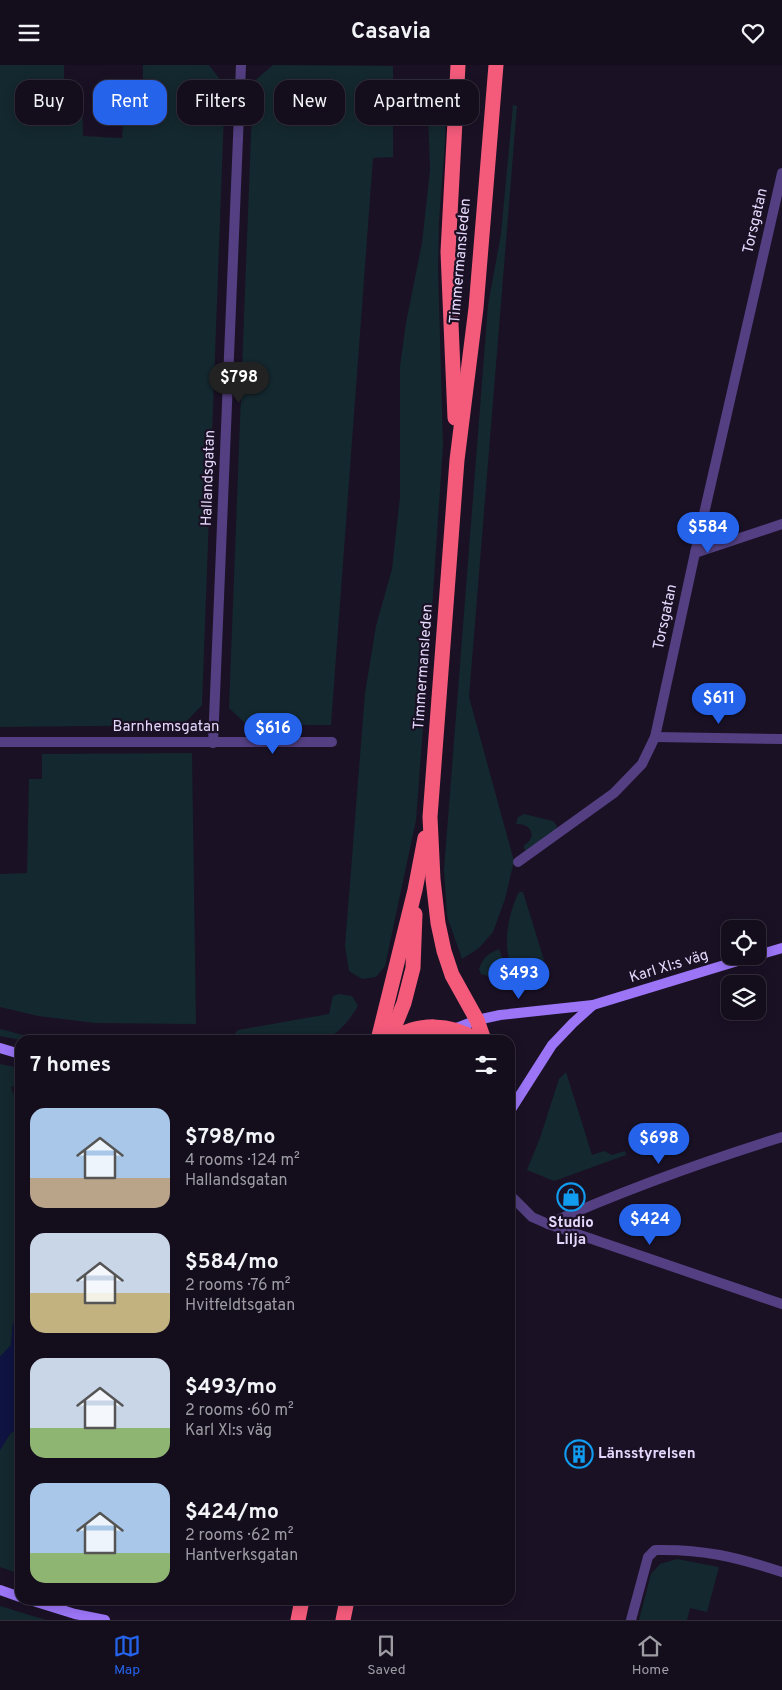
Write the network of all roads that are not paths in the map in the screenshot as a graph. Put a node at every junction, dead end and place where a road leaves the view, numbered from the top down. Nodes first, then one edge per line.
1 (241, 65) edge
2 (458, 65) edge
3 (496, 65) edge
4 (782, 173) edge
5 (457, 460) junction
6 (782, 524) edge
7 (695, 553) junction
8 (655, 737) junction
9 (782, 739) edge
10 (332, 741) dead end
11 (0, 742) edge
12 (213, 743) junction
13 (430, 817) junction
14 (518, 862) dead end
15 (415, 889) junction
16 (782, 948) edge
17 (766, 953) edge
18 (726, 965) edge
19 (593, 1005) junction
20 (478, 1020) junction
21 (454, 1029) junction
22 (379, 1035) edge
23 (392, 1035) edge
24 (400, 1035) edge
25 (467, 1035) edge
26 (482, 1035) edge
27 (0, 1048) edge
28 (15, 1052) edge
29 (515, 1103) edge
30 (782, 1137) edge
31 (515, 1200) edge
32 (548, 1224) junction
33 (782, 1304) edge
34 (782, 1572) edge
35 (0, 1590) edge
36 (15, 1595) edge
37 (46, 1605) edge
38 (301, 1605) edge
39 (346, 1605) edge
40 (105, 1620) edge
41 (298, 1620) edge
42 (343, 1620) edge
43 (631, 1620) edge

1 - 12 street, Hallandsgatan
2 - 5 highway, Timmermansleden
3 - 5 highway, Timmermansleden
4 - 7 street, Torsgatan
5 - 13 highway, Timmermansleden
6 - 7 street
7 - 8 street, Torsgatan
8 - 9 street
8 - 14 street, Torsgatan
10 - 12 street, Barnhemsgatan
11 - 12 street, Barnhemsgatan
13 - 15 highway, Timmermansleden
13 - 20 highway, Timmermansleden
15 - 22 highway, Timmermansleden
15 - 23 highway, Timmermansleden
16 - 17 street, Karl XI:s väg
18 - 19 street, Karl XI:s väg
19 - 20 street, Karl XI:s väg
19 - 29 street, Karl XI:s väg
20 - 21 street, Karl XI:s väg
20 - 26 highway, Timmermansleden
21 - 24 highway
21 - 25 highway
27 - 28 street
30 - 32 street
31 - 32 street
32 - 33 street
34 - 43 street
35 - 36 street
37 - 40 street
38 - 41 highway
39 - 42 highway

